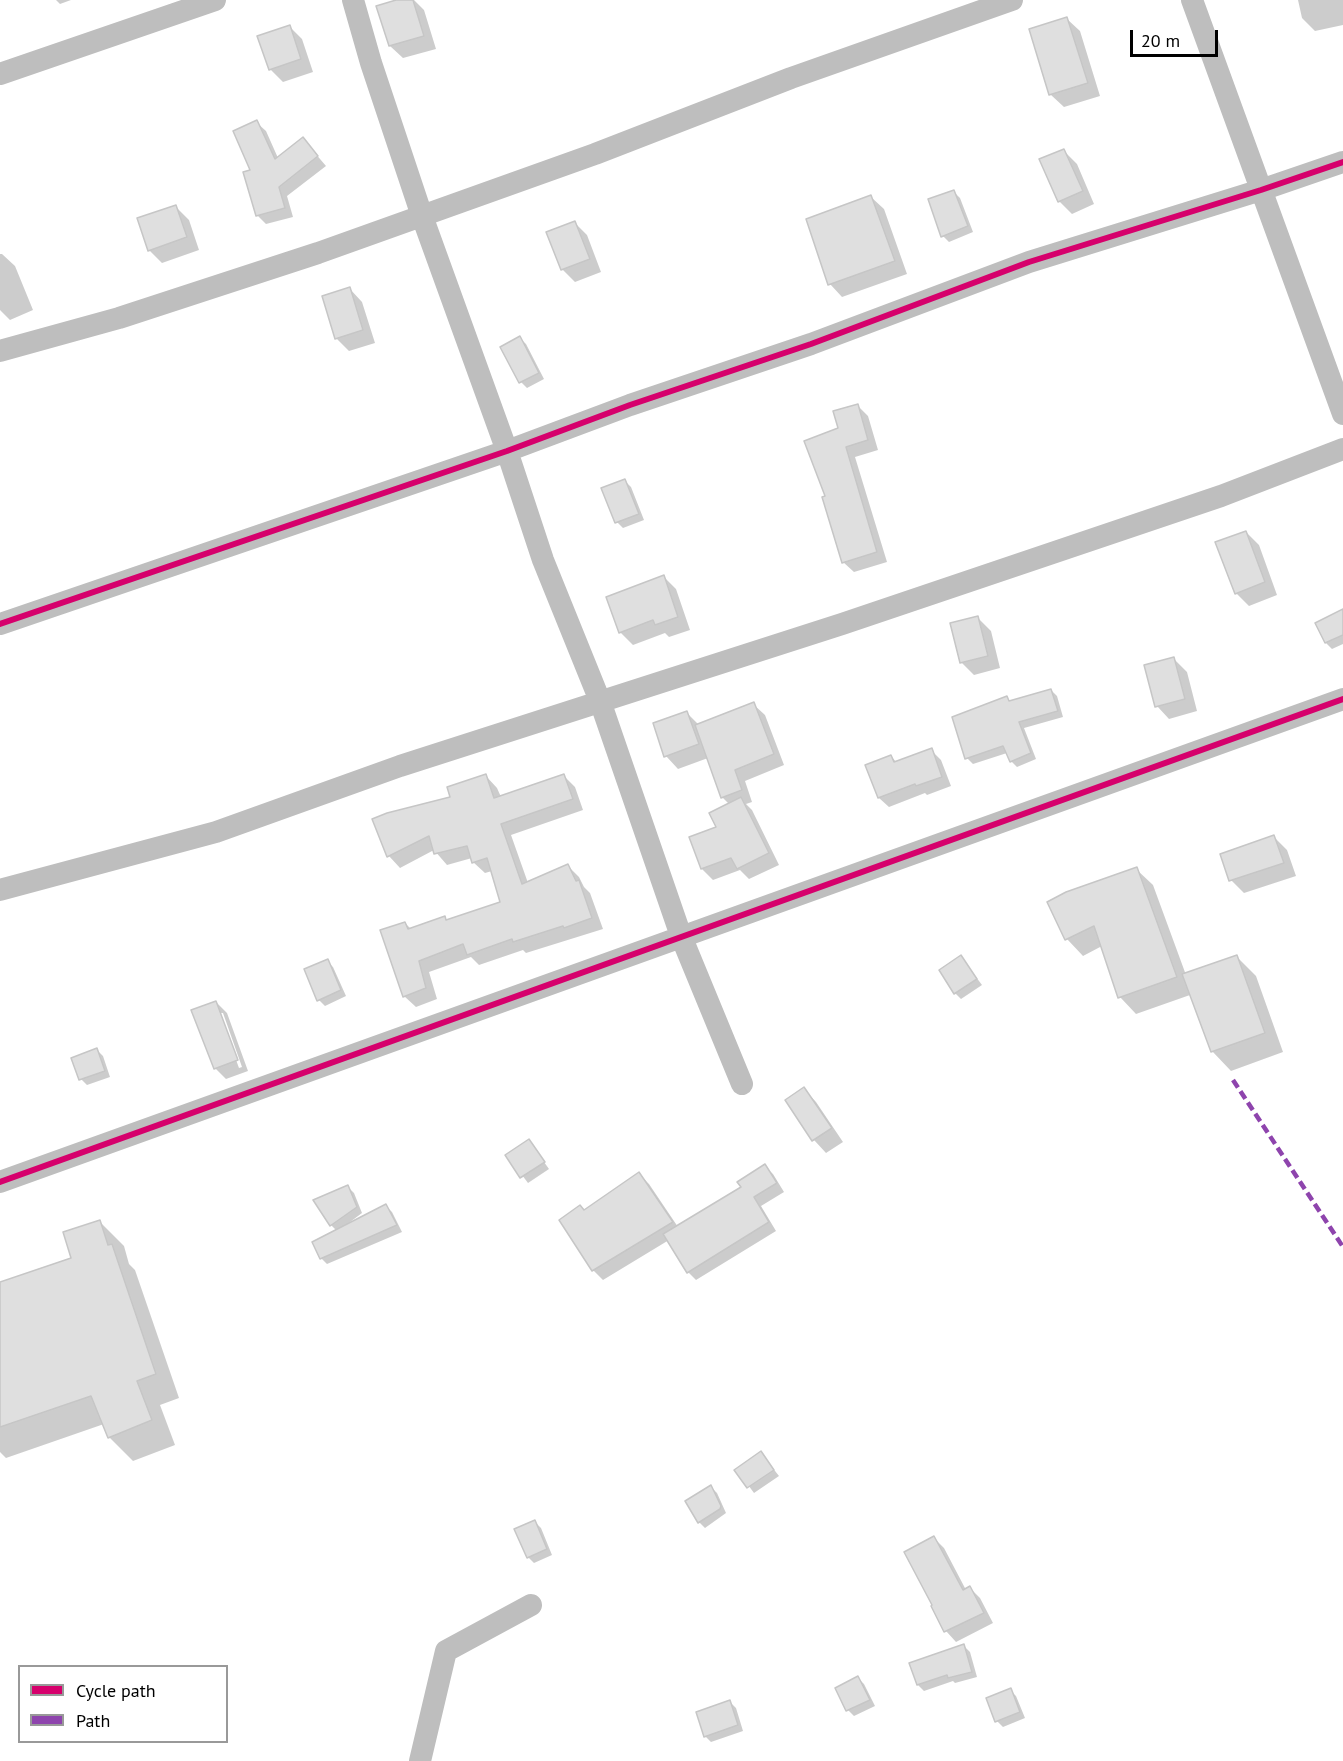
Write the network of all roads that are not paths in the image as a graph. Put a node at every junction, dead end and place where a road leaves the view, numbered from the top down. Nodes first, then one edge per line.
1 (214, 0) edge
2 (353, 0) edge
3 (1012, 0) edge
4 (1192, 0) edge
5 (0, 74) edge
6 (1343, 162) edge
7 (1261, 190) junction
8 (422, 216) junction
9 (0, 351) edge
10 (1343, 414) edge
11 (1343, 449) edge
12 (507, 451) junction
13 (0, 624) edge
14 (1343, 699) edge
15 (600, 701) junction
16 (0, 890) edge
17 (681, 936) junction
18 (742, 1084) dead end
19 (0, 1182) edge
20 (531, 1605) dead end
21 (420, 1761) edge

1 - 5 street
2 - 8 street
3 - 8 street
4 - 7 street
6 - 7 street
7 - 10 street
7 - 12 street
8 - 9 street
8 - 12 street
11 - 15 street
12 - 13 street
12 - 15 street
14 - 17 street
15 - 16 street
15 - 17 street
17 - 18 street
17 - 19 street
20 - 21 street

